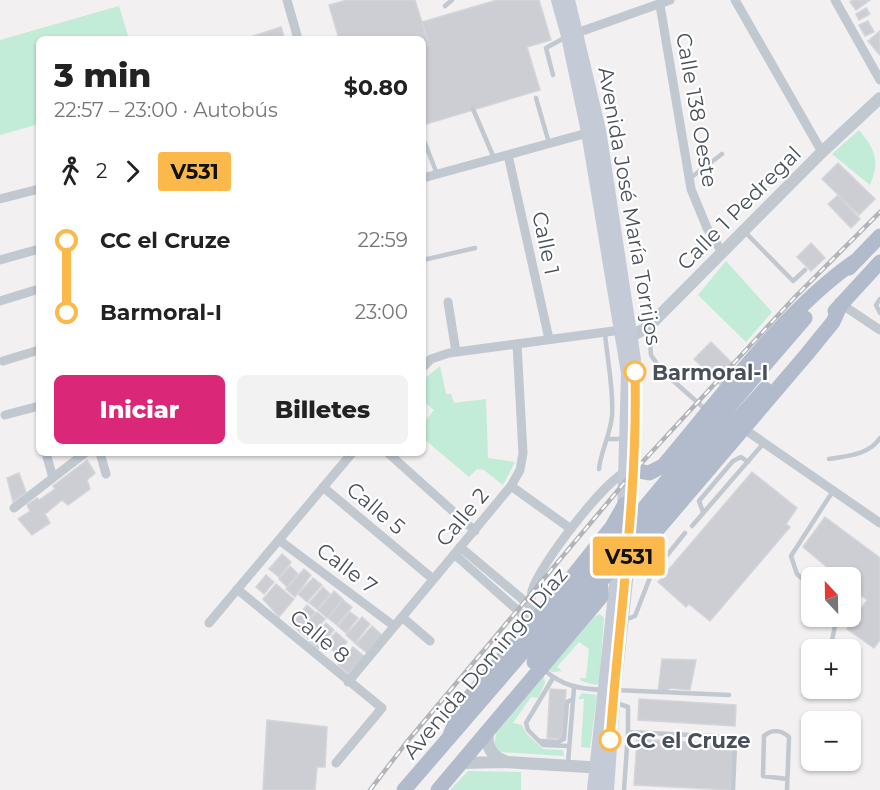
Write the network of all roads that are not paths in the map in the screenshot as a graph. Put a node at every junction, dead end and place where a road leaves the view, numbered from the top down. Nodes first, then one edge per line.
1 (287, 0) edge
2 (453, 0) edge
3 (558, 0) edge
4 (568, 0) edge
5 (670, 0) edge
6 (735, 0) edge
7 (835, 0) edge
8 (660, 4) junction
9 (445, 6) dead end
10 (573, 34) junction
11 (297, 36) edge
12 (553, 75) dead end
13 (880, 80) edge
14 (536, 98) dead end
15 (880, 98) edge
16 (473, 110) dead end
17 (594, 131) junction
18 (549, 143) junction
19 (426, 146) edge
20 (822, 152) junction
21 (722, 154) dead end
22 (508, 155) junction
23 (494, 158) junction
24 (437, 174) junction
25 (426, 177) edge
26 (689, 179) junction
27 (36, 190) edge
28 (0, 199) edge
29 (744, 231) junction
30 (880, 236) edge
31 (475, 248) dead end
32 (36, 250) edge
33 (722, 252) junction
34 (426, 259) edge
35 (0, 260) edge
36 (880, 262) edge
37 (806, 270) dead end
38 (36, 290) edge
39 (880, 298) edge
40 (0, 301) edge
41 (448, 303) dead end
42 (841, 304) junction
43 (880, 313) edge
44 (648, 327) junction
45 (604, 330) junction
46 (880, 330) edge
47 (626, 331) junction
48 (549, 339) junction
49 (517, 344) junction
50 (36, 351) edge
51 (456, 352) junction
52 (3, 361) dead end
53 (426, 365) edge
54 (36, 407) edge
55 (6, 415) dead end
56 (726, 421) junction
57 (631, 438) junction
58 (880, 438) edge
59 (609, 439) junction
60 (763, 444) junction
61 (47, 456) edge
62 (81, 456) edge
63 (101, 456) edge
64 (349, 456) edge
65 (391, 456) edge
66 (829, 459) dead end
67 (748, 462) junction
68 (663, 466) junction
69 (599, 469) dead end
70 (630, 471) junction
71 (106, 474) dead end
72 (52, 478) junction
73 (511, 486) junction
74 (323, 487) junction
75 (692, 491) junction
76 (833, 491) junction
77 (625, 504) junction
78 (14, 508) dead end
79 (703, 512) junction
80 (880, 523) edge
81 (692, 526) dead end
82 (571, 529) junction
83 (475, 531) junction
84 (685, 533) dead end
85 (279, 540) junction
86 (457, 551) junction
87 (628, 564) junction
88 (573, 576) junction
89 (801, 577) edge
90 (434, 579) junction
91 (237, 589) junction
92 (570, 608) junction
93 (592, 609) junction
94 (535, 614) junction
95 (402, 617) junction
96 (618, 620) junction
97 (209, 623) dead end
98 (394, 626) junction
99 (430, 641) dead end
100 (547, 673) junction
101 (348, 682) junction
102 (574, 688) junction
103 (610, 694) junction
104 (729, 695) dead end
105 (573, 699) junction
106 (488, 732) junction
107 (628, 732) junction
108 (449, 738) junction
109 (540, 741) junction
110 (569, 746) junction
111 (506, 762) junction
112 (336, 763) dead end
113 (461, 763) junction
114 (568, 766) junction
115 (601, 768) junction
116 (787, 779) junction
117 (597, 789) edge
118 (405, 790) edge
119 (429, 790) edge
120 (438, 790) edge
121 (624, 790) edge
122 (733, 790) edge
123 (787, 790) edge

1 - 11 street
2 - 9 lane
3 - 10 main road, Avenida José María Torrijos
4 - 10 main road, Avenida José María Torrijos
5 - 8 street
6 - 20 street
7 - 13 street
8 - 10 street
8 - 26 street, Calle 138 Oeste
10 - 12 lane
10 - 17 main road, Avenida José María Torrijos
14 - 18 lane
15 - 20 street, Calle 1 Pedregal
16 - 23 lane
17 - 18 street
17 - 47 main road, Avenida José María Torrijos
18 - 22 street
19 - 24 lane
20 - 29 street, Calle 1 Pedregal
21 - 26 lane
22 - 23 street
22 - 48 street, Calle 1
23 - 24 street
24 - 25 street
26 - 33 street, Calle 138 Oeste
27 - 28 street
29 - 33 street, Calle 1 Pedregal
29 - 37 lane
30 - 56 main road, Avenida Domingo Díaz
31 - 34 lane
32 - 35 street
33 - 44 street, Calle 1 Pedregal
36 - 42 main road, Avenida Domingo Díaz
38 - 40 street
39 - 43 lane
41 - 51 street
42 - 46 street
42 - 56 main road, Avenida Domingo Díaz
44 - 47 street, Calle 1 Pedregal
44 - 56 lane
45 - 47 street
45 - 48 street
45 - 59 lane
47 - 57 main road, Avenida José María Torrijos
48 - 49 street
49 - 51 street
49 - 73 street, Calle 2
50 - 52 street
51 - 53 street
54 - 55 street
56 - 60 street
56 - 68 main road
56 - 75 main road
56 - 92 main road, Avenida Domingo Díaz, bridge
57 - 59 lane
57 - 70 main road, Avenida José María Torrijos
58 - 66 lane
59 - 69 lane
60 - 67 lane
60 - 76 street
61 - 72 street
62 - 72 street
63 - 71 street
64 - 74 street
65 - 83 street
67 - 79 lane
67 - 79 lane
68 - 70 main road
68 - 75 main road
70 - 77 main road, Avenida José María Torrijos
70 - 82 street
70 - 87 main road, Avenida José María Torrijos
72 - 78 street
73 - 82 street
73 - 83 street, Calle 2
74 - 85 street
74 - 90 street, Calle 5
75 - 87 main road
76 - 80 street
76 - 89 lane
77 - 88 main road
77 - 96 main road, Avenida José María Torrijos
79 - 81 lane
82 - 94 street
83 - 86 street, Calle 2
84 - 96 lane
85 - 91 street
85 - 98 street, Calle 7
86 - 90 street, Calle 2
86 - 94 street
86 - 94 street
87 - 96 main road, Avenida José María Torrijos
88 - 93 main road
88 - 94 main road
90 - 95 street, Calle 2
91 - 97 street
91 - 101 street, Calle 8
92 - 108 main road, Avenida Domingo Díaz
92 - 119 main road, Avenida Domingo Díaz
93 - 96 main road
93 - 100 main road
94 - 108 main road
95 - 98 street, Calle 2
95 - 99 street
96 - 103 main road
98 - 101 street, Calle 2
100 - 102 lane
100 - 106 main road
100 - 109 lane
101 - 112 street, Calle 8
102 - 103 lane
102 - 105 lane
103 - 104 lane
103 - 107 lane
103 - 115 main road
105 - 109 lane
105 - 110 lane
106 - 111 street
106 - 113 main road
107 - 121 lane
107 - 122 lane
108 - 118 main road, Avenida Domingo Díaz
109 - 110 lane
110 - 114 lane
111 - 113 street
111 - 114 street
113 - 120 main road
114 - 115 street
115 - 117 main road
116 - 116 lane
116 - 123 lane

